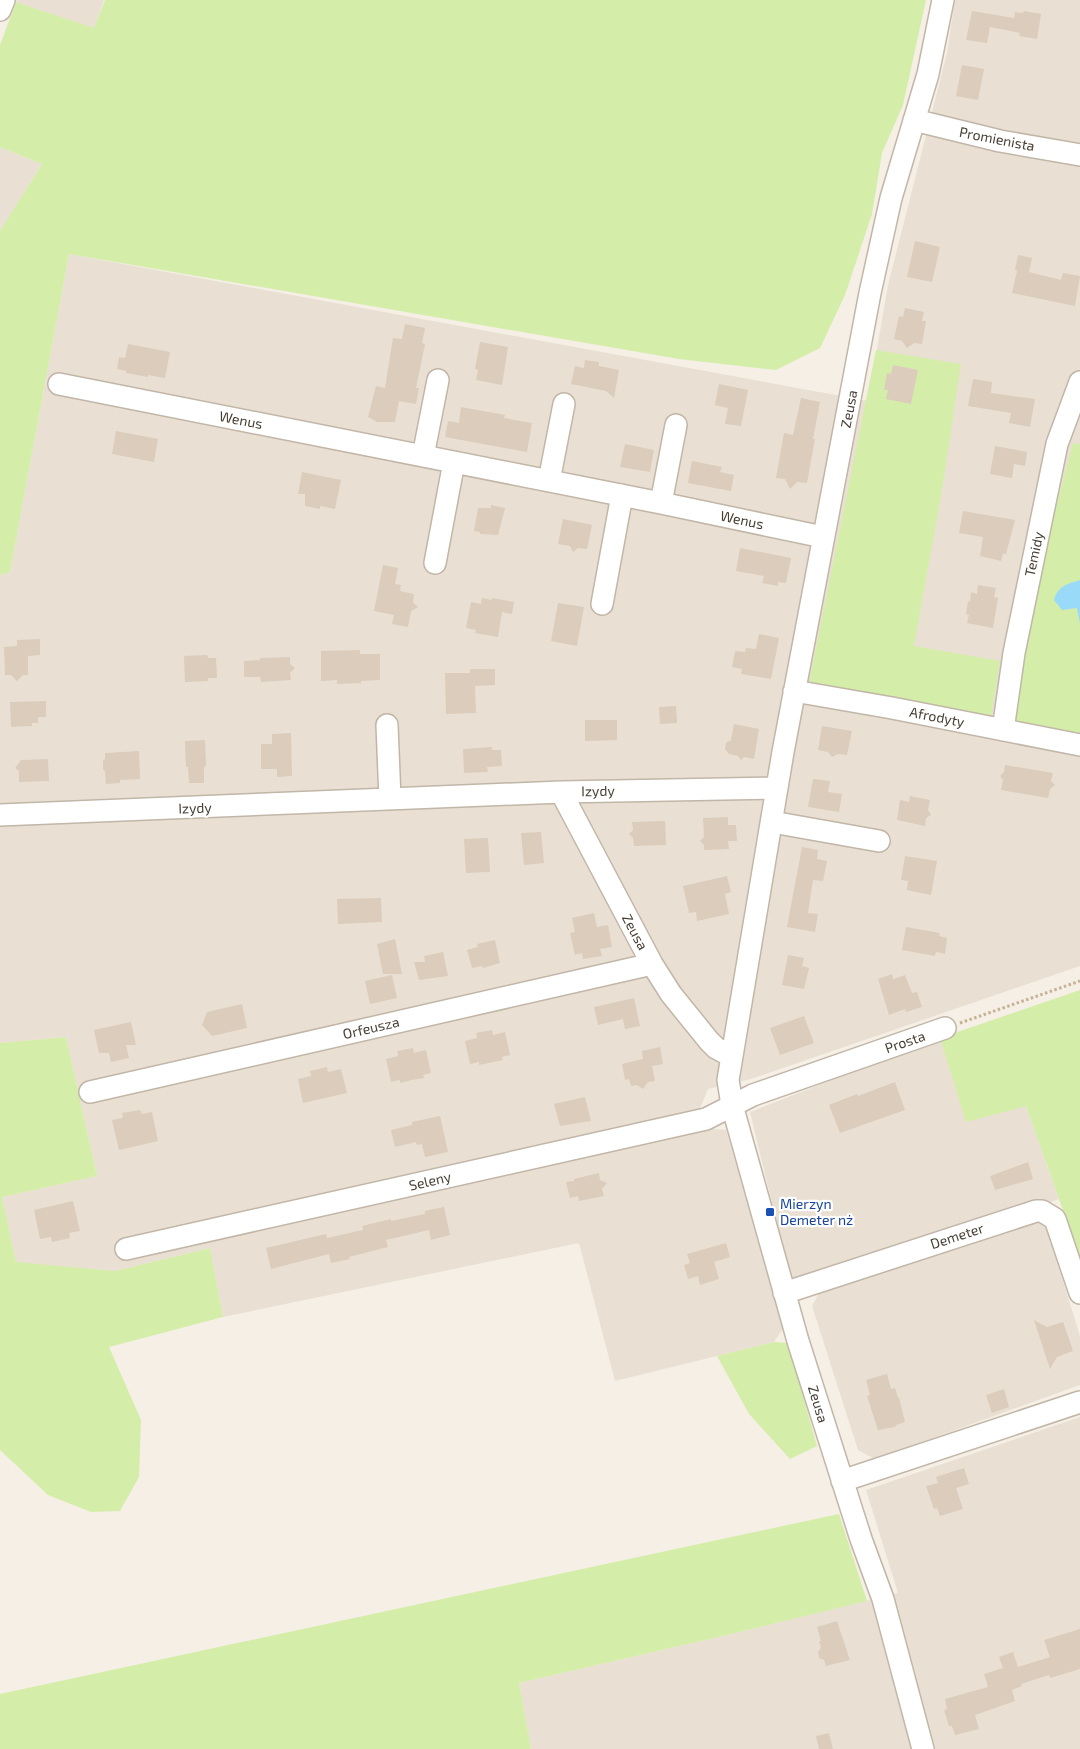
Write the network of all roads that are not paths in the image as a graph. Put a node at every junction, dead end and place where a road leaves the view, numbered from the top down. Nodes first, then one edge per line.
1 (4, 0) edge
2 (943, 0) edge
3 (0, 10) edge
4 (914, 120) junction
5 (1080, 155) edge
6 (438, 380) dead end
7 (1080, 382) edge
8 (59, 384) dead end
9 (564, 404) dead end
10 (676, 425) dead end
11 (423, 456) junction
12 (454, 462) junction
13 (549, 481) junction
14 (622, 495) junction
15 (661, 503) junction
16 (823, 537) junction
17 (435, 563) dead end
18 (602, 604) dead end
19 (794, 691) junction
20 (387, 725) dead end
21 (1003, 730) junction
22 (1080, 745) edge
23 (777, 788) junction
24 (560, 792) junction
25 (390, 799) junction
26 (0, 815) edge
27 (772, 822) junction
28 (879, 841) dead end
29 (652, 964) junction
30 (946, 1028) road end
31 (731, 1056) junction
32 (90, 1092) dead end
33 (732, 1105) junction
34 (126, 1250) dead end
35 (784, 1293) junction
36 (1080, 1293) edge
37 (1080, 1402) edge
38 (842, 1481) junction
39 (923, 1749) edge

1 - 3 street
2 - 4 street, Zeusa
4 - 5 street, Promienista
4 - 16 street, Zeusa
6 - 11 street
7 - 21 street, Temidy
8 - 11 street, Wenus
9 - 13 street
10 - 15 street
11 - 12 street, Wenus
12 - 13 street, Wenus
12 - 17 street
13 - 14 street, Wenus
14 - 15 street, Wenus
14 - 18 street
15 - 16 street, Wenus
16 - 19 street, Zeusa
19 - 21 street, Afrodyty
19 - 23 street, Zeusa
20 - 25 street
21 - 22 street, Afrodyty
23 - 24 street, Izydy
23 - 27 street, Zeusa
24 - 25 street, Izydy
24 - 29 street, Zeusa
25 - 26 street, Izydy
27 - 28 street
27 - 31 street, Zeusa
29 - 31 street, Zeusa
29 - 32 street, Orfeusza
30 - 33 street, Prosta
31 - 33 street, Zeusa
33 - 34 street, Seleny
33 - 35 street, Zeusa
35 - 36 street, Demeter
35 - 38 street, Zeusa
37 - 38 street
38 - 39 street, Zeusa

